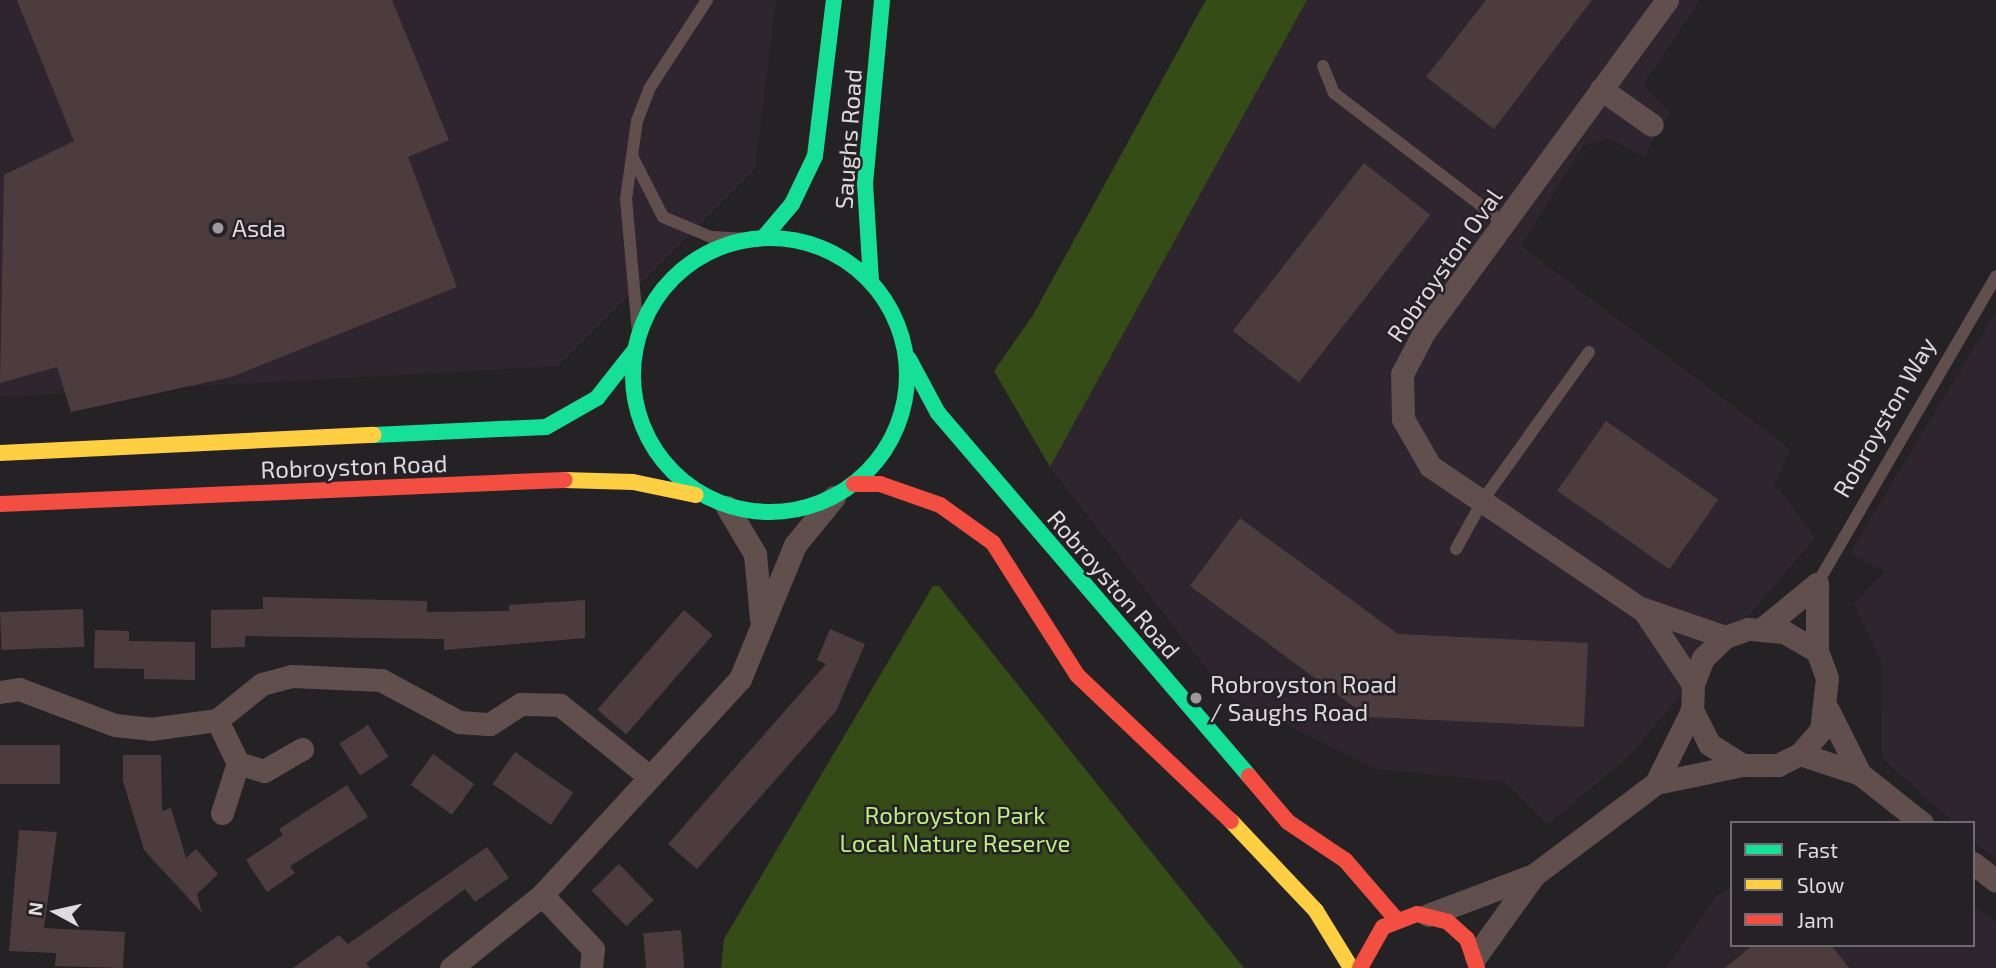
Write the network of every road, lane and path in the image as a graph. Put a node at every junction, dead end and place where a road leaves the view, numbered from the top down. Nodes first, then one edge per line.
1 (707, 0) edge
2 (834, 0) edge
3 (882, 0) edge
4 (1667, 0) edge
5 (1323, 66) dead end
6 (1601, 89) junction
7 (1652, 125) dead end
8 (633, 158) junction
9 (1504, 223) junction
10 (764, 237) junction
11 (746, 239) junction
12 (1996, 276) edge
13 (870, 281) junction
14 (638, 333) junction
15 (905, 350) junction
16 (634, 351) junction
17 (1589, 352) dead end
18 (0, 453) edge
19 (854, 484) junction
20 (834, 497) junction
21 (1483, 500) junction
22 (718, 503) junction
23 (0, 504) edge
24 (1456, 549) dead end
25 (1817, 584) junction
26 (1644, 611) junction
27 (1763, 628) junction
28 (1725, 637) junction
29 (760, 640) junction
30 (1817, 651) junction
31 (1693, 684) junction
32 (0, 692) edge
33 (1692, 710) junction
34 (1828, 710) junction
35 (217, 720) junction
36 (302, 748) dead end
37 (1800, 754) junction
38 (238, 763) junction
39 (1742, 765) junction
40 (1860, 774) junction
41 (650, 777) junction
42 (1656, 783) junction
43 (222, 813) dead end
44 (1919, 821) edge
45 (1975, 865) edge
46 (1534, 874) junction
47 (1996, 881) edge
48 (542, 895) junction
49 (1428, 915) junction
50 (1396, 919) junction
51 (1477, 962) edge
52 (451, 968) edge
53 (592, 968) edge
54 (1351, 968) edge
55 (1360, 968) edge

1 - 8 lane
2 - 10 main road, Saughs Road
3 - 13 main road, Saughs Road
4 - 6 street, Robroyston Oval
5 - 9 lane
6 - 7 street
6 - 9 street, Robroyston Oval
8 - 11 lane
8 - 14 lane
9 - 21 street, Robroyston Oval
10 - 11 main road
10 - 13 main road
11 - 14 main road
12 - 25 lane, Robroyston Way
13 - 15 main road
14 - 16 main road
15 - 19 main road, Robroyston Road
15 - 50 main road, Robroyston Road
16 - 18 main road, Robroyston Road
16 - 22 main road
17 - 21 lane
19 - 20 main road, Robroyston Road
19 - 54 main road
20 - 22 main road, Robroyston Road
20 - 29 street
21 - 24 lane
21 - 26 street, Robroyston Oval
22 - 23 main road, Robroyston Road
22 - 29 street
25 - 27 street
25 - 30 street
26 - 28 street
26 - 31 street
27 - 28 street
27 - 30 street
28 - 31 street
29 - 41 street
30 - 34 street
31 - 33 street
32 - 35 street
33 - 39 street
33 - 42 street
34 - 37 street
34 - 40 street
35 - 38 street
35 - 41 street
36 - 38 street
37 - 39 street
37 - 40 street
38 - 43 street
39 - 42 street
40 - 44 street
41 - 48 street
42 - 46 street
45 - 47 street
46 - 49 street
46 - 51 street
48 - 52 street
48 - 53 street
49 - 50 main road
49 - 51 main road
50 - 55 main road

